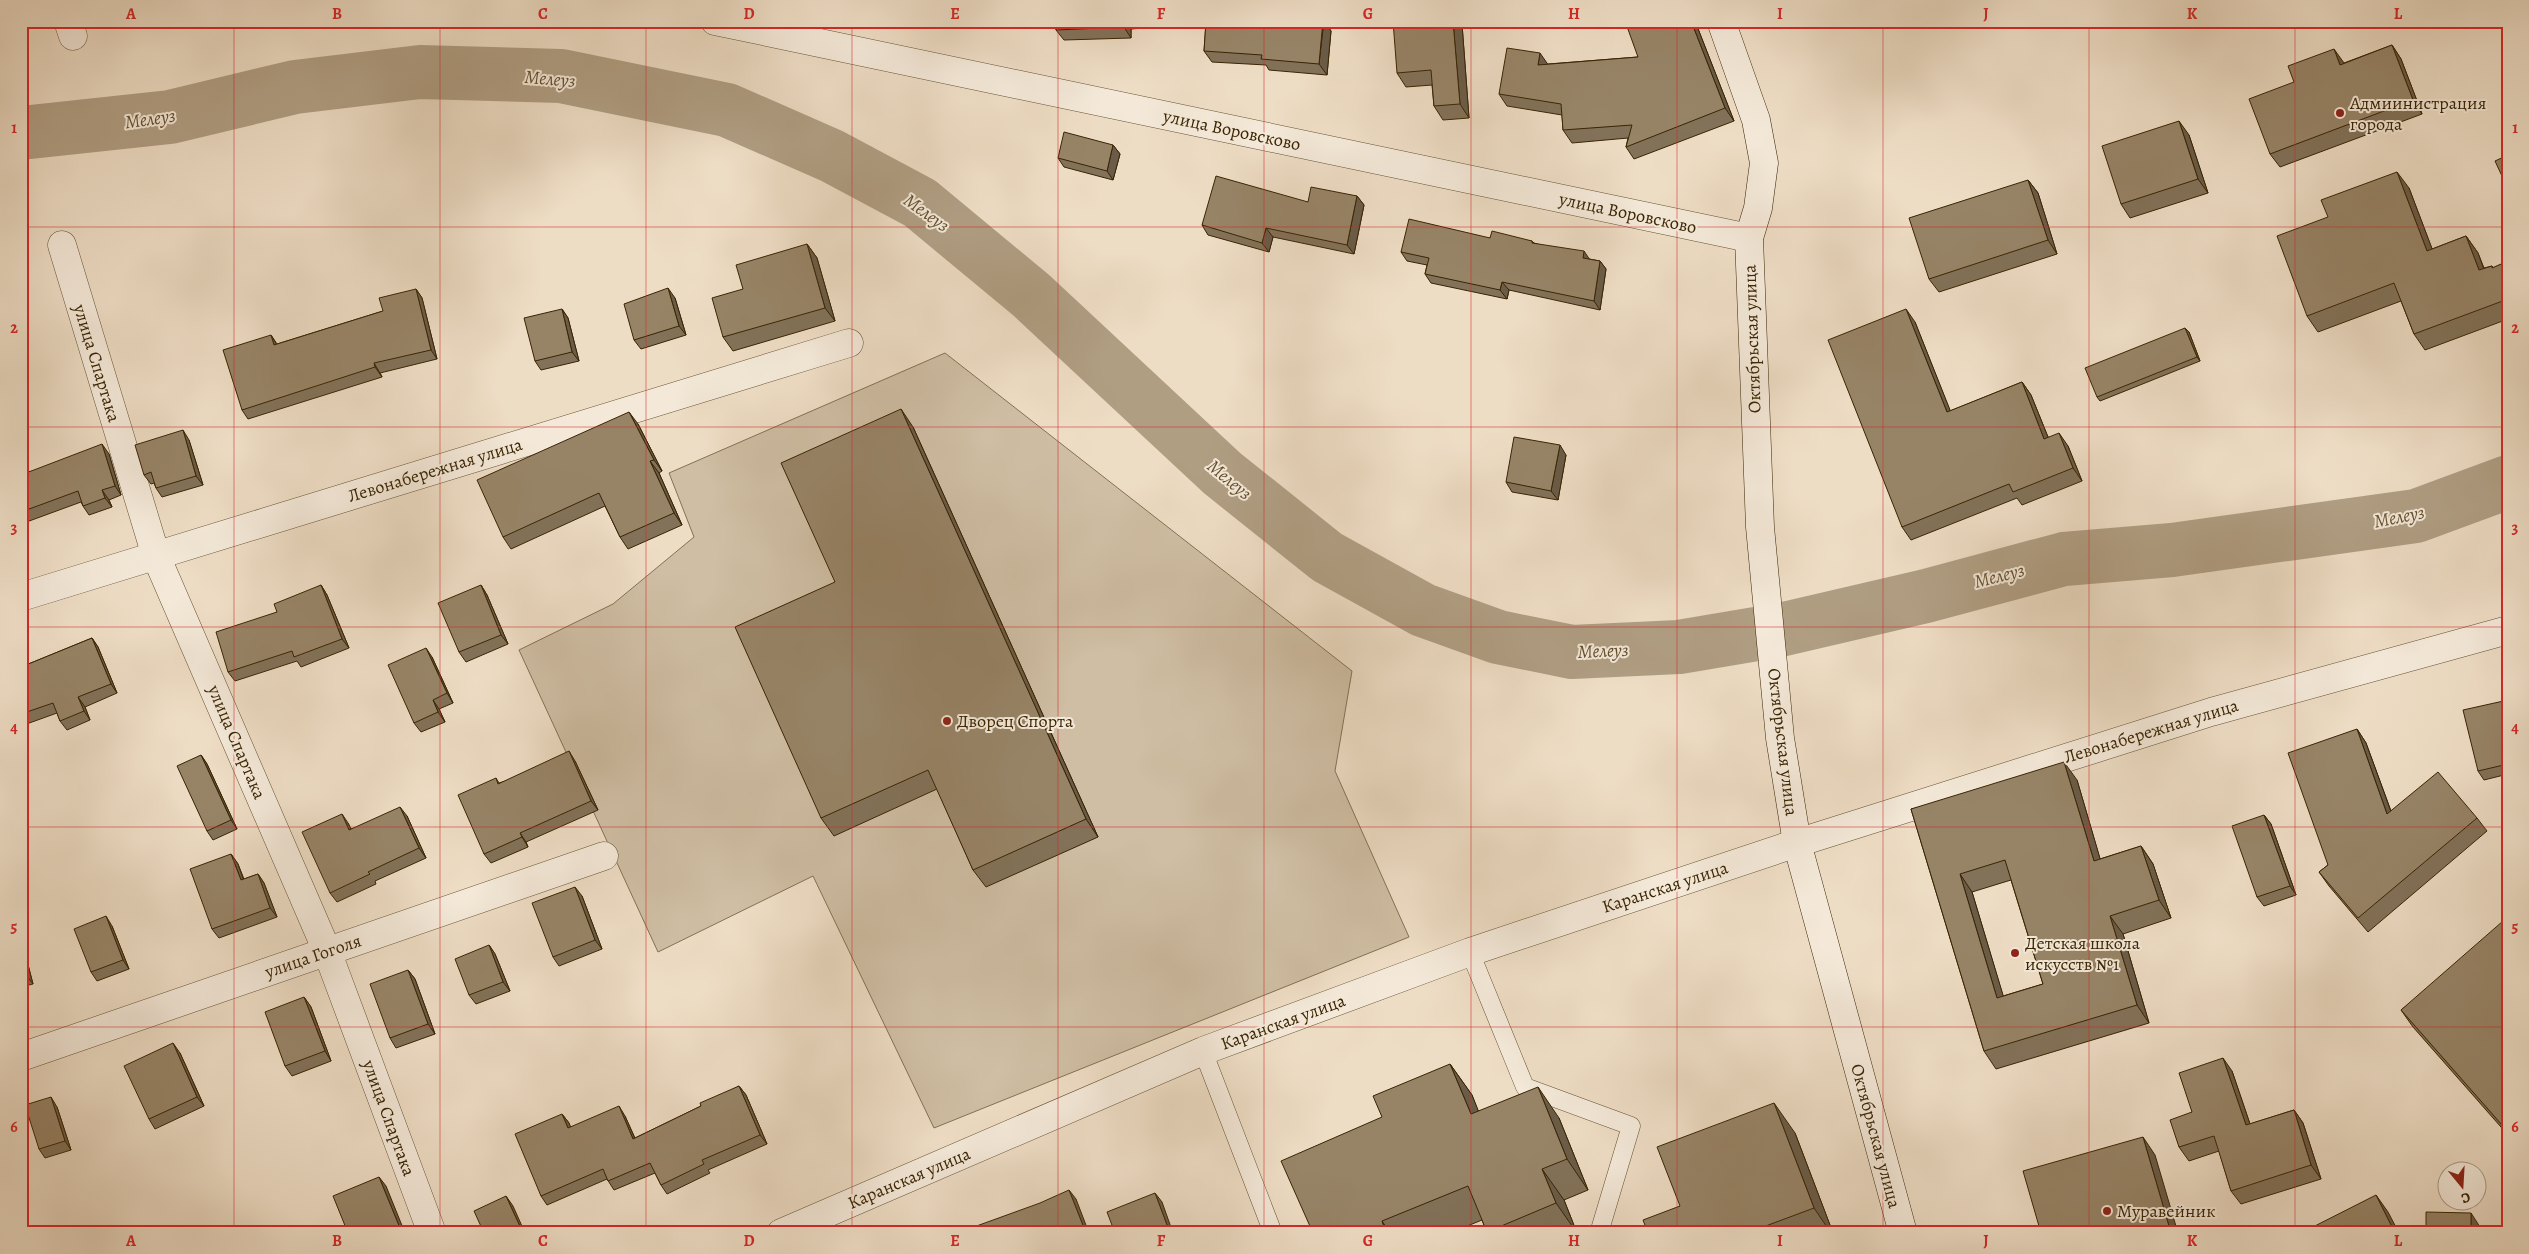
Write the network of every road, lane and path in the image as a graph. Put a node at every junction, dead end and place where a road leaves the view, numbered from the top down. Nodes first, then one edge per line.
1 (715, 21) edge
2 (1721, 21) edge
3 (1749, 238) junction
4 (62, 245) dead end
5 (849, 343) dead end
6 (156, 556) junction
7 (21, 597) edge
8 (2508, 630) edge
9 (1797, 843) junction
10 (604, 856) dead end
11 (328, 951) junction
12 (1470, 952) junction
13 (1204, 1051) junction
14 (21, 1057) edge
15 (432, 1233) edge
16 (781, 1233) edge
17 (1273, 1233) edge
18 (1599, 1233) edge
19 (1902, 1233) edge

1 - 3 street, улица Воровсково
2 - 3 street, Октябрьская улица
3 - 9 street, Октябрьская улица
4 - 6 street, улица Спартака
5 - 6 street, Левонабережная улица
6 - 7 street, Левонабережная улица
6 - 11 street, улица Спартака
8 - 9 street, Левонабережная улица
9 - 12 street, Каранская улица
9 - 19 street, Октябрьская улица
10 - 11 street, улица Гоголя
11 - 14 street, улица Гоголя
11 - 15 street, улица Спартака
12 - 13 street, Каранская улица
12 - 18 lane
13 - 16 street, Каранская улица
13 - 17 lane

